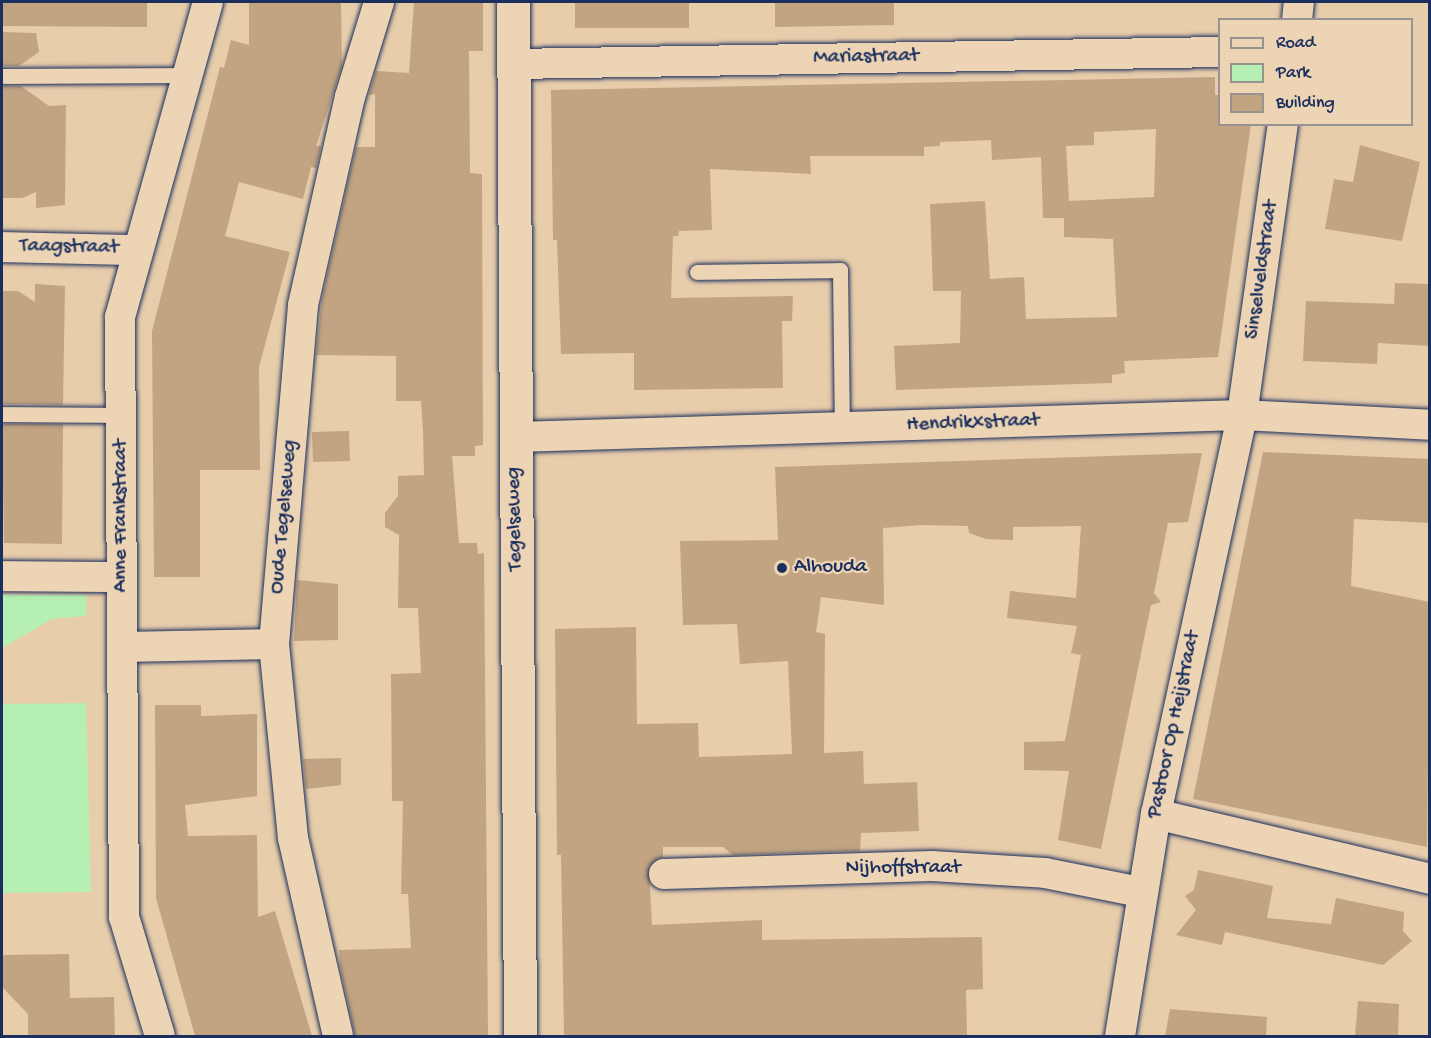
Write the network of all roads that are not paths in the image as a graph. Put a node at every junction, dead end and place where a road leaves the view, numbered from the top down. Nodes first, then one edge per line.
1 (208, 2) edge
2 (379, 2) edge
3 (513, 2) edge
4 (1299, 2) edge
5 (1297, 18) edge
6 (1218, 52) edge
7 (513, 64) junction
8 (187, 75) junction
9 (2, 76) edge
10 (1283, 126) edge
11 (2, 247) edge
12 (137, 250) junction
13 (697, 272) dead end
14 (2, 414) edge
15 (121, 415) junction
16 (1242, 415) junction
17 (1430, 425) edge
18 (842, 428) junction
19 (516, 437) junction
20 (2, 576) edge
21 (122, 577) junction
22 (274, 644) junction
23 (124, 647) junction
24 (1156, 814) junction
25 (664, 874) dead end
26 (1430, 879) edge
27 (1140, 892) junction
28 (160, 1036) edge
29 (338, 1036) edge
30 (520, 1036) edge
31 (1120, 1036) edge

1 - 8 street, Anne Frankstraat
2 - 22 street, Oude Tegelseweg
3 - 7 street, Tegelseweg
4 - 5 street
6 - 7 street, Mariastraat
7 - 19 street, Tegelseweg
8 - 9 lane
8 - 12 street, Anne Frankstraat
10 - 16 street, Sinselveldstraat
11 - 12 street, Taagstraat
12 - 15 street, Anne Frankstraat
13 - 18 lane
14 - 15 lane
15 - 21 street, Anne Frankstraat
16 - 17 street, Hendrikxstraat
16 - 18 street, Hendrikxstraat
16 - 24 street, Pastoor Op Heijstraat
18 - 19 street, Hendrikxstraat
19 - 30 street, Tegelseweg
20 - 21 street
21 - 23 street, Anne Frankstraat
22 - 23 street
22 - 29 street, Oude Tegelseweg
23 - 28 street, Anne Frankstraat
24 - 26 street
24 - 27 street, Pastoor Op Heijstraat
25 - 27 street, Nijhoffstraat
27 - 31 street, Pastoor Op Heijstraat

